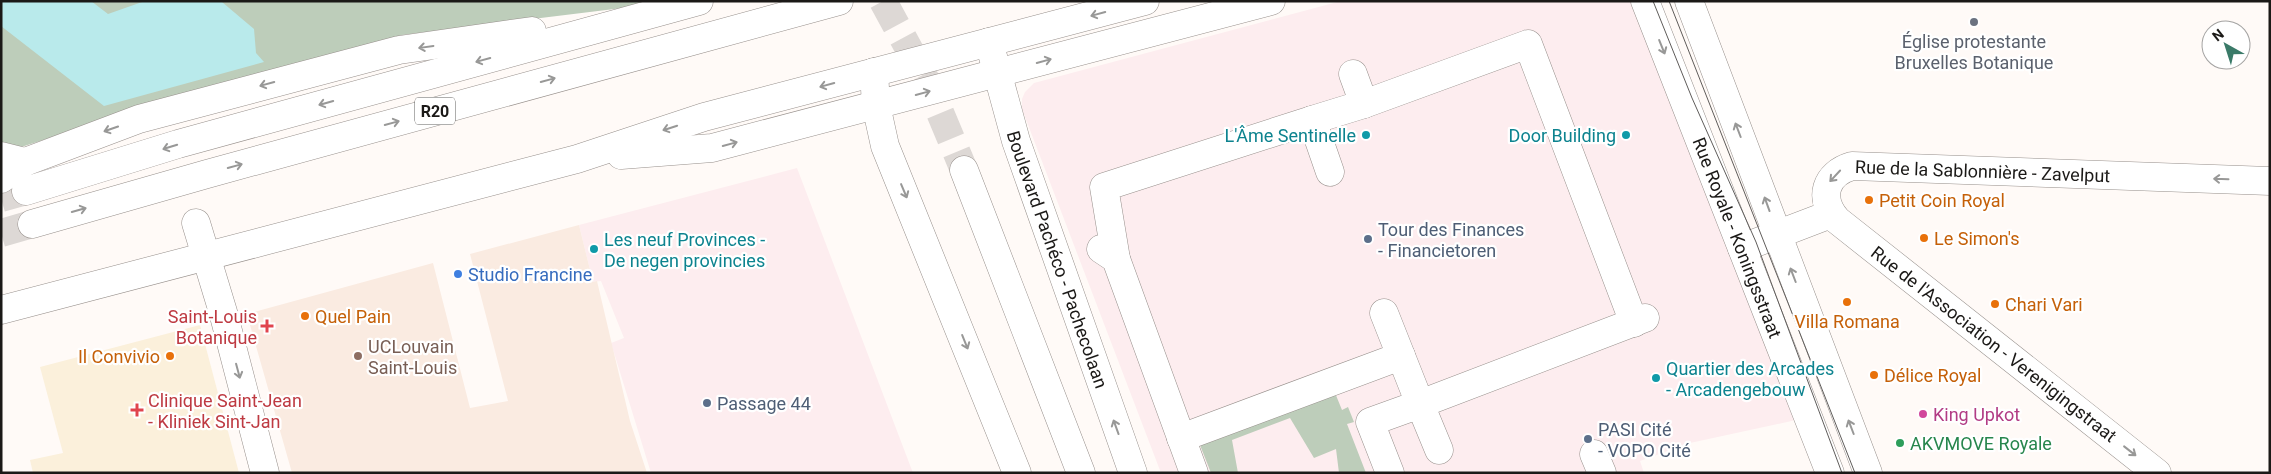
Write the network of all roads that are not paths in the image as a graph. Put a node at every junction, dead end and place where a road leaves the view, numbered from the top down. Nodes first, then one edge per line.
1 (698, 1) edge
2 (839, 1) edge
3 (1145, 1) edge
4 (1271, 1) edge
5 (1645, 1) edge
6 (1689, 1) edge
7 (648, 14) junction
8 (989, 42) junction
9 (874, 72) junction
10 (997, 74) junction
11 (1356, 74) dead end
12 (1364, 104) junction
13 (876, 105) junction
14 (1312, 120) junction
15 (578, 158) junction
16 (13, 159) edge
17 (964, 170) tunnel mouth
18 (1330, 172) dead end
19 (1, 179) tunnel mouth
20 (2270, 181) edge
21 (26, 191) tunnel mouth
22 (1831, 214) junction
23 (196, 223) dead end
24 (32, 224) tunnel mouth
25 (1778, 234) junction
26 (1742, 248) junction
27 (206, 256) junction
28 (1, 310) edge
29 (1384, 314) dead end
30 (1401, 356) junction
31 (1420, 404) junction
32 (1181, 438) junction
33 (1439, 450) dead end
34 (264, 473) edge
35 (1018, 473) edge
36 (1081, 473) edge
37 (1133, 473) edge
38 (1194, 473) edge
39 (1390, 473) edge
40 (1830, 473) edge
41 (1868, 473) edge
42 (2158, 473) edge

1 - 7 main road, R20
24 -> 2 main road, R20
3 -> 8 main road
10 -> 4 main road
5 -> 26 main road, Rue Royale - Koningsstraat
25 -> 6 main road
7 -> 16 main road, R20
7 -> 21 main road, R20
8 - 9 main road
8 - 10 main road, Boulevard Pachéco - Pachecolaan
9 - 13 main road
9 -> 15 main road
13 -> 10 main road
37 -> 10 main road, Boulevard Pachéco - Pachecolaan
11 - 12 main road
12 - 14 main road
12 - 31 main road
15 -> 13 main road
13 -> 35 main road
14 - 18 main road
14 - 32 main road
15 - 27 main road
16 - 19 main road, R20
17 - 36 main road
20 -> 22 main road, Rue de la Sablonnière - Zavelput
22 - 25 main road
22 -> 42 main road, Rue de l'Association - Verenigingstraat
23 - 27 main road
25 - 26 main road
41 -> 25 main road
26 - 40 main road, Rue Royale - Koningsstraat
27 - 28 main road
27 -> 34 main road
29 - 30 main road
30 - 31 main road
30 - 32 main road
31 - 33 main road
31 - 39 main road
32 - 38 main road

